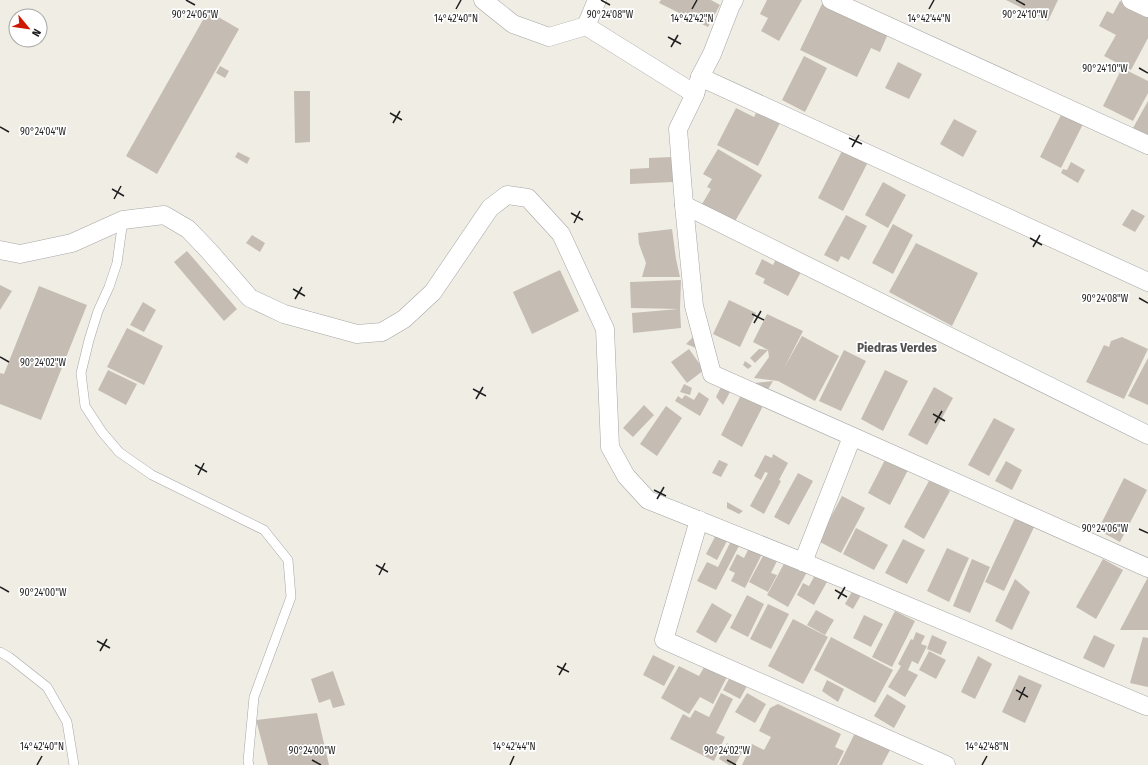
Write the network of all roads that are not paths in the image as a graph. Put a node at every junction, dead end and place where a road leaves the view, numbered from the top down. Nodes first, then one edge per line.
1 (483, 0) edge
2 (597, 0) edge
3 (734, 0) edge
4 (831, 0) edge
5 (1131, 0) edge
6 (1148, 8) edge
7 (586, 26) junction
8 (698, 86) junction
9 (1148, 145) edge
10 (684, 205) junction
11 (123, 220) junction
12 (0, 250) edge
13 (1148, 282) edge
14 (1148, 435) edge
15 (852, 437) junction
16 (699, 520) junction
17 (803, 562) junction
18 (1148, 568) edge
19 (0, 652) edge
20 (1148, 706) edge
21 (74, 765) edge
22 (250, 765) edge
23 (946, 765) edge

1 - 7 street
2 - 7 street
3 - 8 street
4 - 9 street
5 - 6 street
7 - 8 street
8 - 10 street
8 - 13 street
10 - 14 street
10 - 15 street
11 - 12 street
11 - 16 street
11 - 22 lane
15 - 17 street
15 - 18 street
16 - 17 street
16 - 23 street
17 - 20 street
19 - 21 lane

